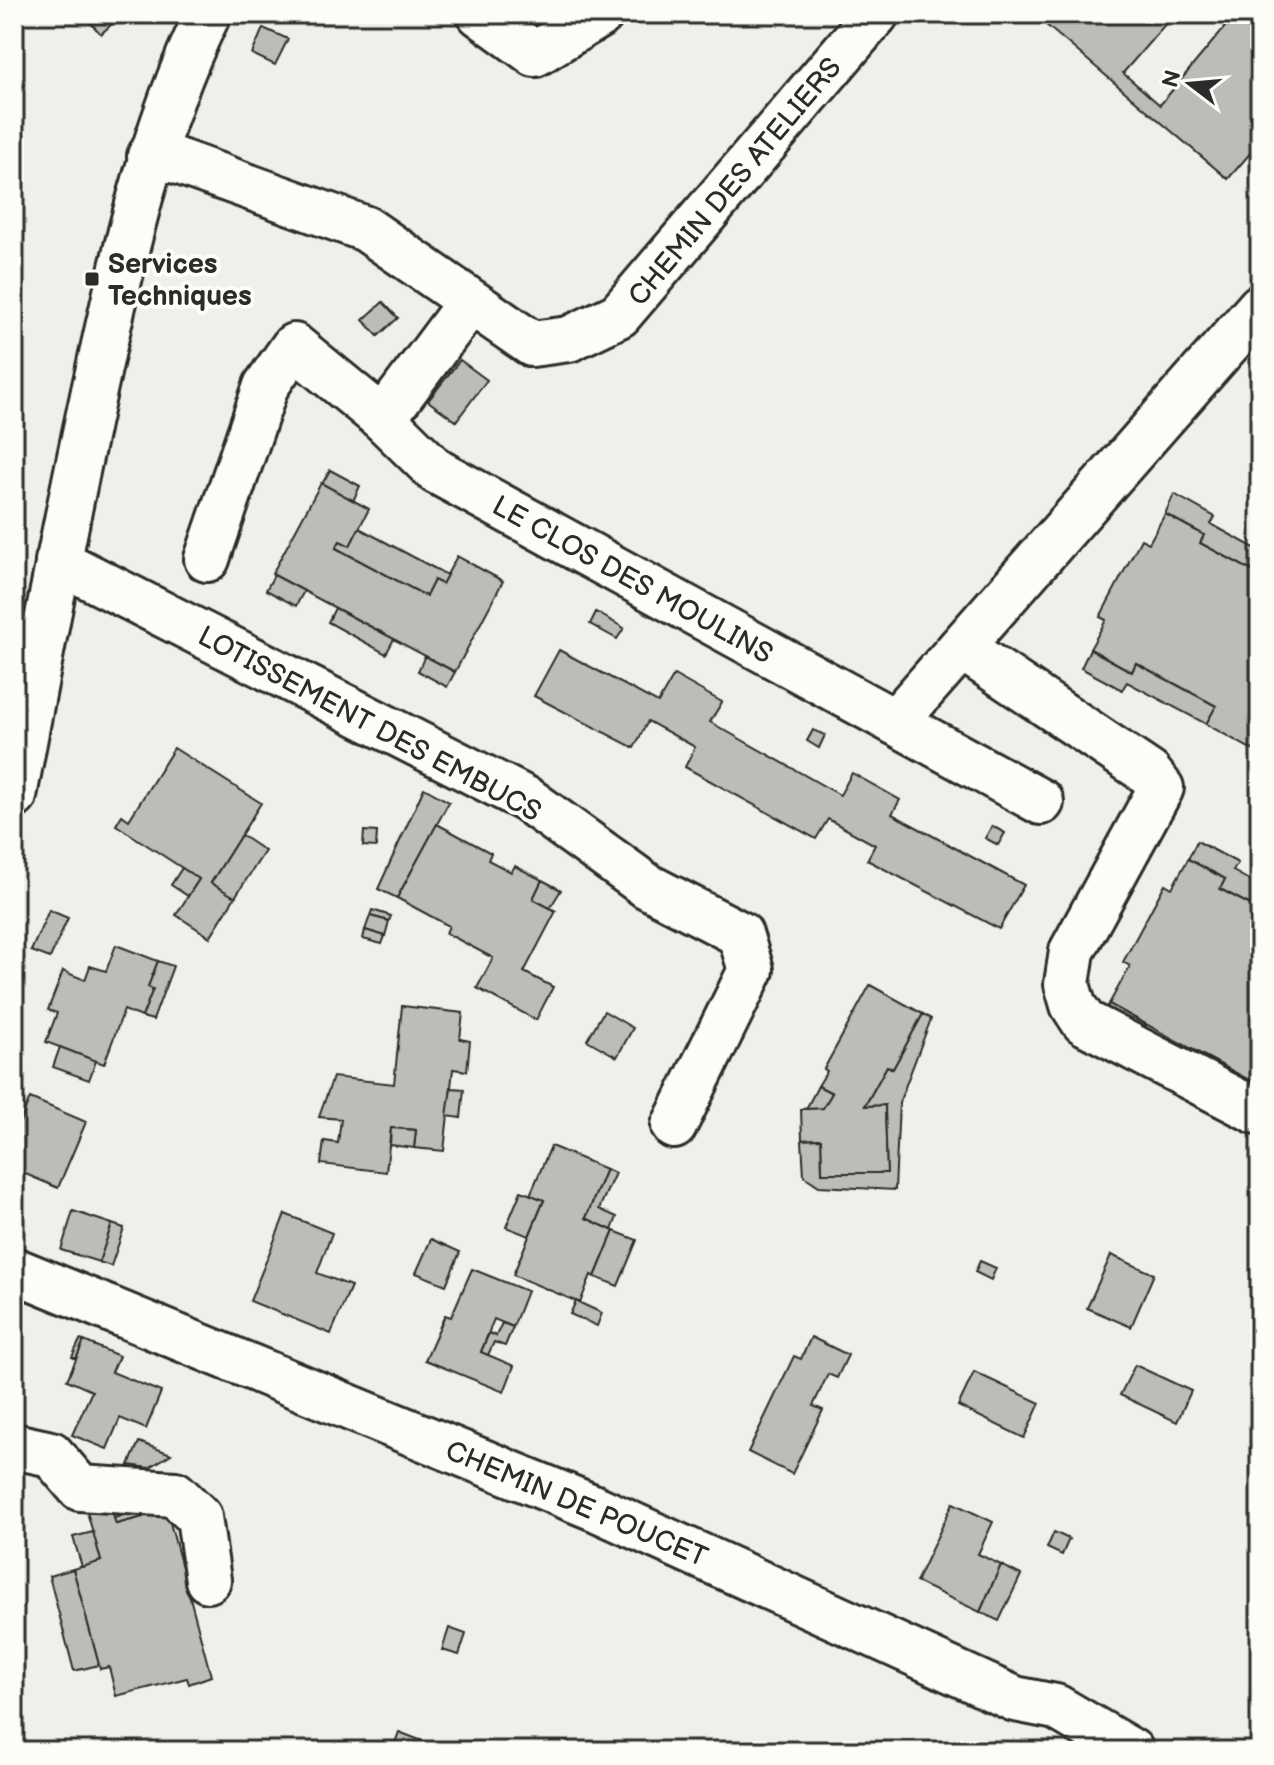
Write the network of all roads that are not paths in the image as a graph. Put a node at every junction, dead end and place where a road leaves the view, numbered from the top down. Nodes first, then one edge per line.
1 (208, 14) edge
2 (480, 14) edge
3 (601, 14) edge
4 (876, 14) edge
5 (150, 156) junction
6 (470, 302) junction
7 (1260, 307) edge
8 (383, 419) junction
9 (207, 559) dead end
10 (58, 561) junction
11 (961, 647) junction
12 (895, 722) junction
13 (14, 796) edge
14 (1041, 802) dead end
15 (1256, 1111) dead end
16 (674, 1126) dead end
17 (14, 1270) edge
18 (14, 1446) edge
19 (208, 1580) dead end
20 (1131, 1751) edge

1 - 5 street
2 - 3 street
4 - 6 street, CHEMIN DES ATELIERS
5 - 6 street, CHEMIN DES ATELIERS
5 - 10 street
6 - 8 street
7 - 11 street
8 - 9 street, LE CLOS DES MOULINS
8 - 12 street, LE CLOS DES MOULINS
10 - 13 street
10 - 16 street, LOTISSEMENT DES EMBUCS
11 - 12 street
11 - 15 street
12 - 14 street, LE CLOS DES MOULINS
17 - 20 street, CHEMIN DE POUCET
18 - 19 street

